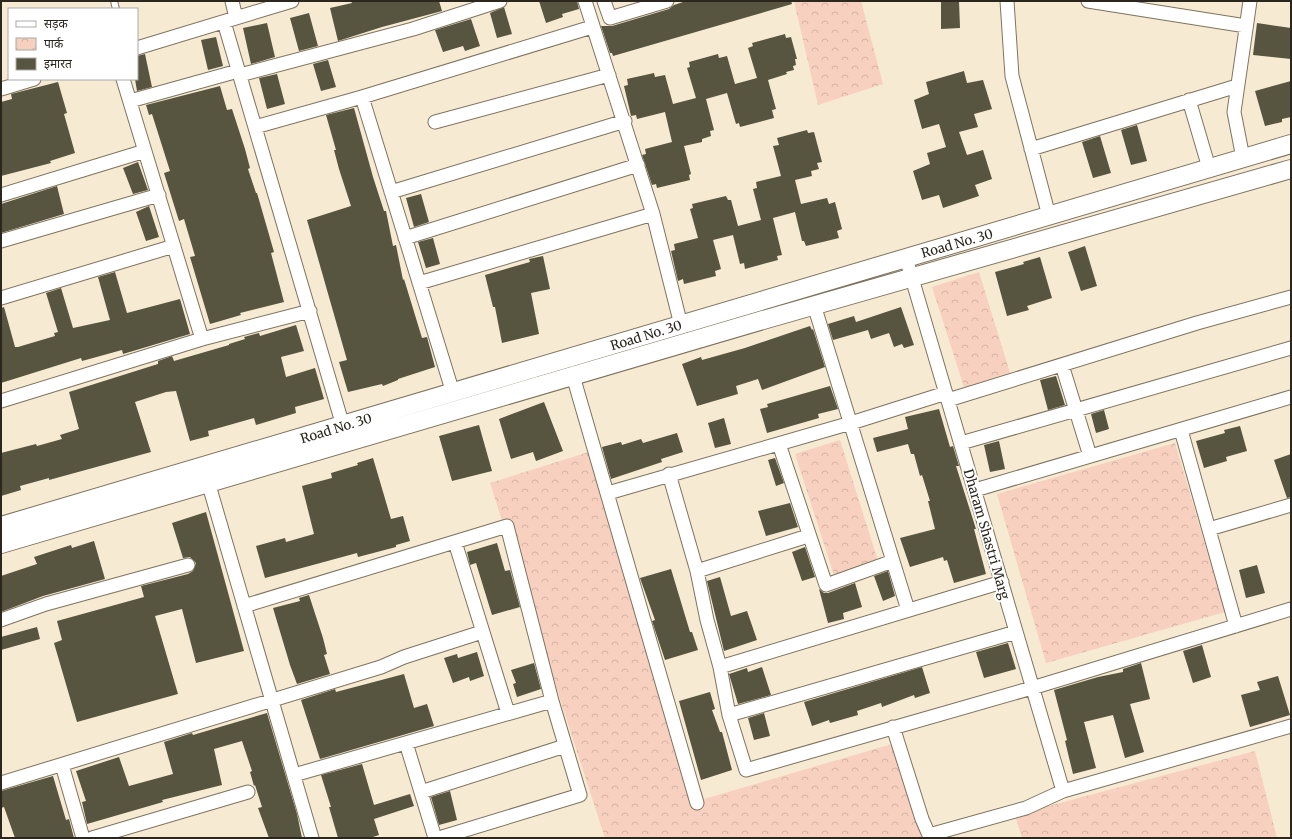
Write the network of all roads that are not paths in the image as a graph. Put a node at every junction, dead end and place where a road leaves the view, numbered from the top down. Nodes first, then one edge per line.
1 (232, 1) edge
2 (292, 1) edge
3 (500, 1) edge
4 (585, 1) edge
5 (604, 1) edge
6 (667, 1) edge
7 (1007, 1) edge
8 (1088, 1) edge
9 (1250, 1) edge
10 (1138, 5) edge
11 (230, 20) junction
12 (592, 26) junction
13 (1246, 26) junction
14 (138, 48) edge
15 (239, 73) junction
16 (609, 75) junction
17 (31, 80) edge
18 (123, 80) edge
19 (1237, 86) junction
20 (1, 89) edge
21 (362, 97) junction
22 (1189, 100) junction
23 (130, 101) junction
24 (625, 121) junction
25 (435, 122) dead end
26 (255, 127) junction
27 (1291, 144) edge
28 (1032, 149) junction
29 (145, 151) junction
30 (1243, 158) junction
31 (638, 165) junction
32 (1208, 168) junction
33 (1291, 169) edge
34 (391, 192) junction
35 (1, 195) edge
36 (158, 195) junction
37 (653, 214) junction
38 (1049, 216) junction
39 (405, 238) junction
40 (1, 241) edge
41 (174, 246) junction
42 (906, 258) junction
43 (912, 277) junction
44 (419, 283) junction
45 (1291, 296) edge
46 (1, 298) edge
47 (814, 305) junction
48 (310, 311) junction
49 (681, 325) junction
50 (202, 339) junction
51 (1291, 348) edge
52 (1062, 365) junction
53 (573, 376) junction
54 (453, 393) junction
55 (947, 396) junction
56 (1291, 397) edge
57 (1, 401) edge
58 (1076, 409) junction
59 (851, 423) junction
60 (343, 426) junction
61 (1181, 430) junction
62 (961, 443) junction
63 (779, 444) junction
64 (1090, 456) junction
65 (669, 474) junction
66 (206, 475) junction
67 (974, 490) junction
68 (608, 493) junction
69 (1291, 505) edge
70 (1, 526) edge
71 (1209, 530) junction
72 (808, 536) junction
73 (455, 542) junction
74 (1, 544) edge
75 (893, 561) junction
76 (188, 566) dead end
77 (697, 571) junction
78 (1002, 582) junction
79 (244, 606) junction
80 (1291, 609) edge
81 (908, 610) junction
82 (1, 620) edge
83 (1236, 626) junction
84 (482, 632) junction
85 (1016, 632) junction
86 (720, 667) junction
87 (1032, 688) junction
88 (272, 701) junction
89 (552, 701) junction
90 (508, 713) junction
91 (729, 715) junction
92 (1291, 726) edge
93 (893, 727) junction
94 (406, 743) junction
95 (565, 746) junction
96 (62, 765) junction
97 (294, 775) junction
98 (1, 783) edge
99 (1063, 791) junction
100 (248, 792) dead end
101 (421, 792) junction
102 (697, 803) dead end
103 (83, 838) edge
104 (92, 838) edge
105 (312, 838) edge
106 (435, 838) edge
107 (439, 838) edge

1 - 11 street
2 - 11 street
3 - 15 street
4 - 12 street
5 - 6 street
7 - 28 street
8 - 10 street
9 - 13 street
10 - 13 street
11 - 14 street
11 - 15 street
12 - 16 street
12 - 21 street
13 - 19 street
15 - 23 street
15 - 26 street
16 - 24 street
16 - 25 street
17 - 20 street
18 - 23 street
19 - 22 street
19 - 30 street
21 - 26 street
21 - 34 street
22 - 28 street
22 - 32 street
23 - 29 street
24 - 31 street
24 - 34 street
26 - 48 street
27 - 30 street, Road No. 30
28 - 38 street
29 - 35 street
29 - 36 street
30 - 32 street, Road No. 30
31 - 37 street
31 - 39 street
32 - 38 street, Road No. 30
33 - 43 street, Road No. 30
34 - 39 street
36 - 40 street
36 - 41 street
37 - 44 street
37 - 49 street
38 - 42 street, Road No. 30
39 - 44 street
41 - 46 street
41 - 50 street
42 - 43 street, Dharam Shastri Marg
42 - 49 street, Road No. 30
43 - 47 street, Road No. 30
43 - 55 street, Dharam Shastri Marg
44 - 54 street
45 - 52 street
47 - 53 street, Road No. 30
47 - 59 street
48 - 50 street
48 - 60 street
49 - 54 street, Road No. 30
50 - 57 street
51 - 58 street
52 - 55 street
52 - 58 street
53 - 66 street, Road No. 30
53 - 68 street
54 - 60 street, Road No. 30
55 - 59 street
55 - 62 street, Dharam Shastri Marg
56 - 61 street
58 - 62 street
58 - 64 street
59 - 63 street
59 - 75 street
60 - 66 street, Road No. 30
61 - 64 street
61 - 71 street
62 - 67 street, Dharam Shastri Marg
63 - 65 street
63 - 72 street
64 - 67 street
65 - 68 street
65 - 77 street
66 - 70 street, Road No. 30
66 - 74 street, Road No. 30
66 - 79 street
67 - 78 street, Dharam Shastri Marg
68 - 102 street
69 - 71 street
71 - 83 street
72 - 75 street
72 - 77 street
73 - 79 street
73 - 84 street
73 - 89 street
75 - 81 street
76 - 82 street
77 - 86 street
78 - 81 street
78 - 85 street, Dharam Shastri Marg
79 - 88 street
80 - 83 street
81 - 86 street
83 - 87 street
84 - 88 street
84 - 90 street
85 - 87 street, Dharam Shastri Marg
85 - 91 street
86 - 91 street
87 - 93 street
87 - 99 street, Dharam Shastri Marg
88 - 96 street
88 - 97 street
89 - 90 street
89 - 95 street
90 - 94 street
91 - 93 street
92 - 99 street
93 - 99 street
94 - 97 street
94 - 101 street
95 - 101 street
95 - 107 street
96 - 98 street
96 - 103 street
97 - 105 street
100 - 104 street
101 - 106 street

